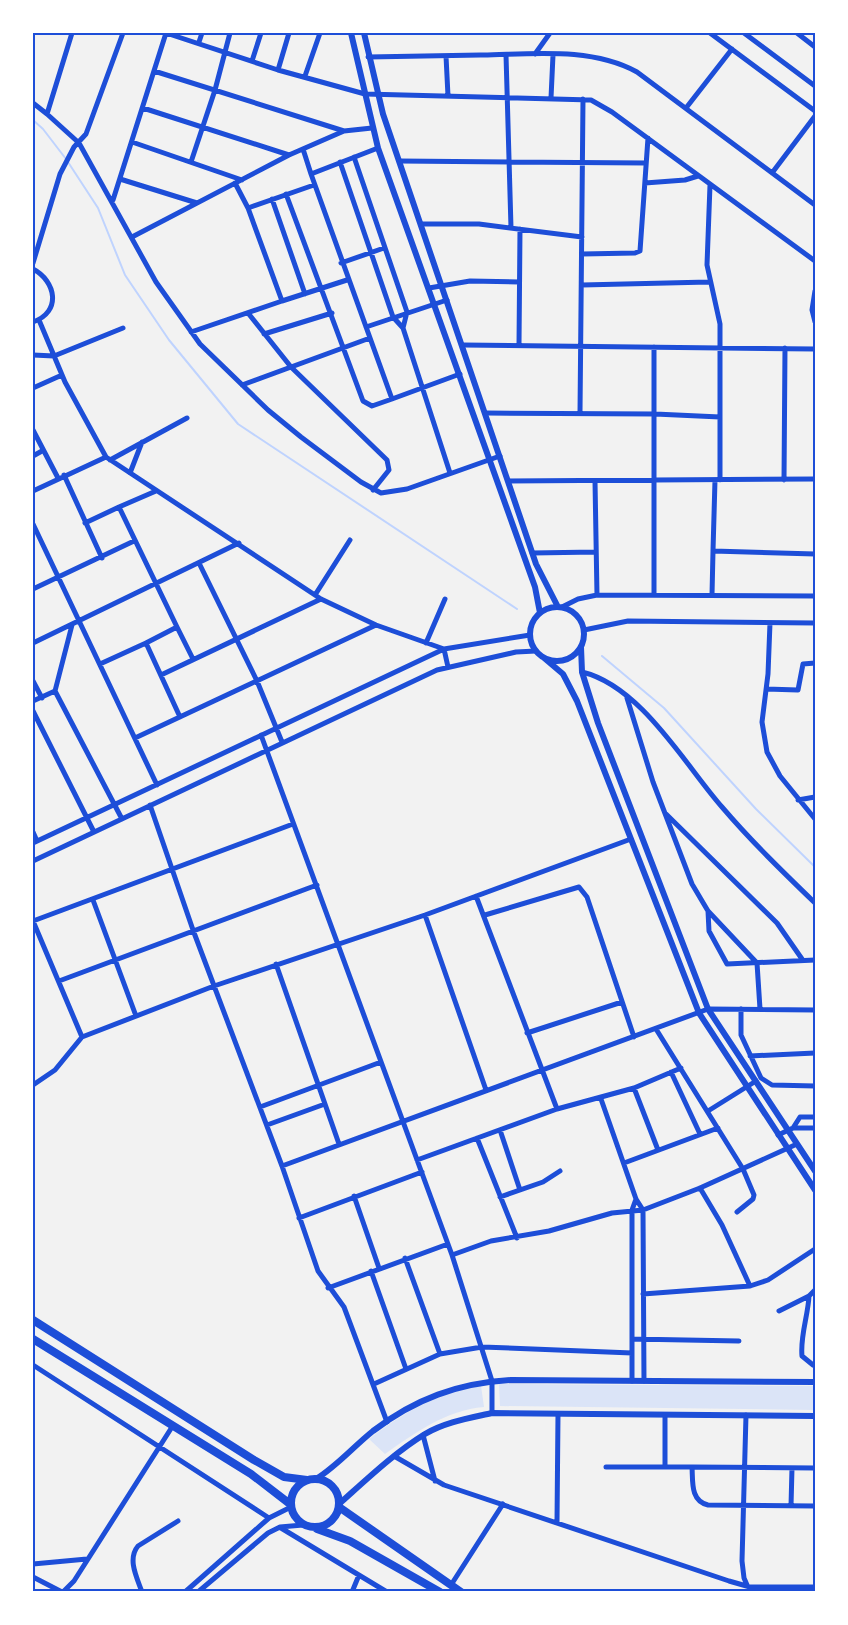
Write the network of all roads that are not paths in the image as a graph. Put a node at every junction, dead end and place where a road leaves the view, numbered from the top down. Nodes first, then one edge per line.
1 (72, 33) edge
2 (123, 33) edge
3 (166, 33) edge
4 (202, 33) edge
5 (230, 33) edge
6 (261, 33) edge
7 (290, 33) edge
8 (320, 33) edge
9 (351, 33) edge
10 (364, 33) edge
11 (550, 33) edge
12 (710, 33) edge
13 (744, 33) edge
14 (796, 33) edge
15 (199, 42) junction
16 (815, 47) edge
17 (732, 50) junction
18 (225, 51) junction
19 (535, 54) junction
20 (506, 55) junction
21 (553, 55) junction
22 (446, 56) junction
23 (368, 57) junction
24 (252, 61) junction
25 (278, 70) junction
26 (154, 72) junction
27 (305, 76) junction
28 (815, 86) edge
29 (215, 90) junction
30 (365, 94) junction
31 (378, 96) junction
32 (448, 96) junction
33 (508, 97) junction
34 (551, 98) junction
35 (583, 99) junction
36 (33, 103) edge
37 (143, 108) junction
38 (686, 108) junction
39 (815, 111) edge
40 (47, 114) junction
41 (815, 116) edge
42 (203, 128) junction
43 (372, 128) junction
44 (344, 131) junction
45 (648, 138) junction
46 (132, 142) junction
47 (77, 145) junction
48 (378, 148) junction
49 (303, 149) junction
50 (289, 155) junction
51 (354, 157) junction
52 (507, 160) junction
53 (399, 161) junction
54 (190, 162) junction
55 (340, 162) junction
56 (583, 162) junction
57 (646, 163) junction
58 (772, 172) junction
59 (311, 174) junction
60 (698, 176) junction
61 (120, 179) junction
62 (242, 180) junction
63 (236, 183) junction
64 (645, 183) junction
65 (314, 184) junction
66 (710, 185) junction
67 (286, 194) junction
68 (272, 199) junction
69 (113, 200) junction
70 (197, 203) junction
71 (815, 205) edge
72 (248, 208) junction
73 (421, 224) junction
74 (511, 228) junction
75 (520, 229) junction
76 (132, 237) junction
77 (582, 237) junction
78 (384, 248) junction
79 (370, 253) junction
80 (582, 254) junction
81 (815, 261) edge
82 (33, 263) edge
83 (341, 263) junction
84 (33, 269) edge
85 (347, 280) junction
86 (519, 282) junction
87 (710, 282) junction
88 (442, 285) junction
89 (582, 285) junction
90 (322, 287) junction
91 (429, 288) junction
92 (815, 291) edge
93 (305, 294) junction
94 (447, 300) junction
95 (282, 301) junction
96 (434, 304) junction
97 (814, 311) edge
98 (407, 312) junction
99 (248, 313) junction
100 (332, 313) junction
101 (393, 317) junction
102 (36, 321) edge
103 (815, 322) edge
104 (366, 327) junction
105 (123, 328) dead end
106 (403, 328) junction
107 (191, 332) junction
108 (264, 334) junction
109 (370, 338) junction
110 (463, 345) junction
111 (519, 345) junction
112 (581, 346) junction
113 (345, 347) junction
114 (654, 347) junction
115 (720, 348) junction
116 (785, 348) junction
117 (815, 349) edge
118 (33, 355) edge
119 (54, 356) junction
120 (291, 367) junction
121 (62, 375) junction
122 (460, 375) junction
123 (242, 385) junction
124 (33, 388) edge
125 (421, 388) junction
126 (392, 399) junction
127 (486, 413) junction
128 (580, 413) junction
129 (655, 414) junction
130 (720, 417) junction
131 (187, 418) dead end
132 (33, 430) edge
133 (142, 442) junction
134 (42, 451) junction
135 (33, 456) edge
136 (500, 456) junction
137 (108, 459) junction
138 (490, 460) junction
139 (130, 473) junction
140 (450, 473) junction
141 (61, 477) junction
142 (815, 479) edge
143 (656, 480) junction
144 (718, 480) junction
145 (784, 480) junction
146 (508, 481) junction
147 (595, 481) junction
148 (373, 490) junction
149 (33, 491) edge
150 (156, 491) junction
151 (119, 507) junction
152 (85, 523) junction
153 (33, 524) edge
154 (350, 540) dead end
155 (134, 541) junction
156 (238, 543) junction
157 (713, 551) junction
158 (596, 552) junction
159 (532, 553) junction
160 (815, 554) edge
161 (102, 558) junction
162 (199, 563) junction
163 (59, 579) junction
164 (155, 583) junction
165 (33, 589) edge
166 (654, 594) junction
167 (315, 595) junction
168 (597, 595) junction
169 (712, 595) junction
170 (815, 596) edge
171 (321, 599) junction
172 (445, 599) dead end
173 (560, 607) junction
174 (540, 613) junction
175 (80, 621) junction
176 (770, 623) junction
177 (815, 623) edge
178 (376, 625) junction
179 (72, 626) junction
180 (177, 627) junction
181 (584, 630) junction
182 (530, 635) junction
183 (236, 639) junction
184 (146, 642) junction
185 (33, 643) edge
186 (426, 643) junction
187 (581, 647) junction
188 (444, 650) junction
189 (536, 651) junction
190 (543, 657) junction
191 (193, 659) junction
192 (815, 663) edge
193 (100, 664) junction
194 (448, 667) junction
195 (582, 672) junction
196 (161, 675) junction
197 (33, 681) edge
198 (257, 681) junction
199 (766, 689) junction
200 (55, 691) junction
201 (42, 698) junction
202 (627, 698) junction
203 (33, 701) edge
204 (33, 711) edge
205 (180, 717) junction
206 (277, 727) junction
207 (261, 735) junction
208 (135, 738) junction
209 (282, 742) junction
210 (267, 750) junction
211 (157, 785) junction
212 (815, 791) edge
213 (812, 796) edge
214 (798, 800) junction
215 (115, 804) junction
216 (150, 805) junction
217 (665, 813) junction
218 (86, 817) junction
219 (122, 819) junction
220 (815, 819) edge
221 (293, 824) junction
222 (33, 832) edge
223 (94, 832) junction
224 (631, 839) junction
225 (35, 842) edge
226 (33, 861) edge
227 (172, 870) junction
228 (317, 885) junction
229 (476, 896) junction
230 (93, 900) junction
231 (815, 903) edge
232 (708, 911) junction
233 (425, 915) junction
234 (485, 915) junction
235 (33, 921) edge
236 (193, 930) junction
237 (338, 943) junction
238 (114, 959) junction
239 (802, 959) junction
240 (815, 960) edge
241 (757, 963) junction
242 (276, 964) junction
243 (59, 981) junction
244 (214, 986) junction
245 (622, 1002) junction
246 (708, 1009) junction
247 (741, 1009) junction
248 (760, 1010) junction
249 (815, 1010) edge
250 (699, 1013) junction
251 (135, 1016) junction
252 (656, 1029) junction
253 (527, 1033) junction
254 (82, 1037) junction
255 (634, 1037) junction
256 (815, 1053) edge
257 (750, 1056) junction
258 (381, 1062) junction
259 (681, 1068) junction
260 (541, 1069) junction
261 (671, 1072) junction
262 (756, 1081) junction
263 (318, 1084) junction
264 (33, 1085) edge
265 (815, 1086) edge
266 (747, 1087) junction
267 (634, 1088) junction
268 (486, 1090) junction
269 (601, 1099) junction
270 (325, 1104) junction
271 (260, 1107) junction
272 (557, 1109) junction
273 (708, 1111) junction
274 (815, 1117) edge
275 (403, 1120) junction
276 (267, 1125) junction
277 (718, 1128) junction
278 (815, 1128) edge
279 (791, 1129) junction
280 (500, 1130) junction
281 (700, 1134) junction
282 (778, 1135) junction
283 (477, 1138) junction
284 (339, 1144) junction
285 (797, 1144) junction
286 (786, 1149) junction
287 (658, 1150) junction
288 (417, 1160) junction
289 (624, 1163) junction
290 (282, 1166) junction
291 (743, 1169) junction
292 (560, 1171) dead end
293 (815, 1171) edge
294 (422, 1172) junction
295 (700, 1188) junction
296 (815, 1189) edge
297 (520, 1190) junction
298 (354, 1196) junction
299 (500, 1197) junction
300 (636, 1199) junction
301 (632, 1210) junction
302 (643, 1210) junction
303 (737, 1212) dead end
304 (299, 1218) junction
305 (517, 1238) junction
306 (448, 1244) junction
307 (815, 1249) edge
308 (452, 1255) junction
309 (405, 1258) junction
310 (379, 1268) junction
311 (371, 1271) junction
312 (750, 1286) junction
313 (328, 1288) junction
314 (815, 1290) edge
315 (643, 1294) junction
316 (809, 1296) junction
317 (779, 1311) dead end
318 (33, 1320) edge
319 (33, 1339) edge
320 (632, 1339) junction
321 (644, 1340) junction
322 (739, 1341) dead end
323 (482, 1347) junction
324 (632, 1353) junction
325 (440, 1354) junction
326 (33, 1365) edge
327 (813, 1365) dead end
328 (406, 1369) junction
329 (492, 1381) junction
330 (632, 1381) junction
331 (644, 1381) junction
332 (815, 1382) edge
333 (374, 1384) junction
334 (492, 1413) junction
335 (558, 1414) junction
336 (665, 1415) junction
337 (746, 1415) junction
338 (815, 1416) edge
339 (387, 1422) junction
340 (172, 1427) junction
341 (423, 1435) junction
342 (159, 1446) junction
343 (394, 1456) junction
344 (664, 1465) junction
345 (606, 1467) dead end
346 (692, 1467) junction
347 (744, 1467) junction
348 (792, 1468) junction
349 (815, 1468) edge
350 (311, 1479) junction
351 (435, 1481) junction
352 (503, 1504) junction
353 (290, 1506) junction
354 (339, 1506) junction
355 (744, 1506) junction
356 (791, 1506) junction
357 (815, 1506) edge
358 (269, 1518) junction
359 (178, 1521) dead end
360 (557, 1522) junction
361 (307, 1526) junction
362 (280, 1527) junction
363 (87, 1559) junction
364 (33, 1564) edge
365 (359, 1575) junction
366 (33, 1577) edge
367 (451, 1585) junction
368 (815, 1587) edge
369 (750, 1589) edge
370 (63, 1592) edge
371 (142, 1592) edge
372 (185, 1592) edge
373 (198, 1592) edge
374 (352, 1592) edge
375 (387, 1592) edge
376 (440, 1592) edge
377 (462, 1592) edge

1 - 40 street
2 - 47 street
3 - 15 street
3 - 26 street
4 - 15 street
5 - 18 street
6 - 24 street
7 - 25 street
8 - 27 street
9 - 30 street
10 - 23 street
11 - 19 street
12 - 17 street
13 - 28 street
14 - 16 street
15 - 18 street
17 - 38 street
17 - 39 street
18 - 24 street
18 - 29 street
19 - 20 street
19 - 21 street
20 - 22 street
20 - 33 street
21 - 34 street
21 - 38 street
22 - 23 street
22 - 32 street
23 - 31 street
24 - 25 street
25 - 27 street
26 - 29 street
26 - 37 street
27 - 30 street
29 - 42 street
29 - 44 street
30 - 31 street
30 - 43 street
31 - 32 street
31 - 53 street
32 - 33 street
33 - 34 street
33 - 52 street
34 - 35 street
35 - 45 street
35 - 56 street
36 - 40 street
37 - 42 street
37 - 46 street
38 - 58 street
40 - 47 street
41 - 58 street
42 - 50 street
42 - 54 street
43 - 44 street
43 - 48 street
44 - 49 street
45 - 57 street
45 - 60 street
46 - 54 street
46 - 61 street
47 - 69 street
47 - 82 street
48 - 51 street
48 - 91 street
49 - 50 street
49 - 59 street
50 - 62 street
51 - 55 street
51 - 78 street
52 - 53 street
52 - 56 street
52 - 74 street
53 - 73 street
54 - 62 street
55 - 59 street
55 - 79 street
56 - 57 street
56 - 77 street
57 - 64 street
58 - 71 street
59 - 65 street
60 - 64 street
60 - 66 street
61 - 69 street
61 - 70 street
62 - 63 street
63 - 70 street
63 - 72 street
64 - 80 street
65 - 67 street
65 - 83 street
66 - 81 street
66 - 87 street
67 - 68 street
67 - 90 street
68 - 72 street
68 - 93 street
69 - 76 street
70 - 76 street
72 - 95 street
73 - 74 street
73 - 88 street
74 - 75 street
75 - 77 street
75 - 86 street
76 - 107 street
77 - 80 street
78 - 79 street
78 - 98 street
79 - 83 street
79 - 101 street
80 - 89 street
83 - 85 street
84 - 102 street
85 - 90 street
85 - 104 street
86 - 88 street
86 - 111 street
87 - 89 street
87 - 115 street
88 - 91 street
88 - 94 street
89 - 112 street
90 - 93 street
90 - 100 street
91 - 96 street
92 - 97 street
93 - 95 street
94 - 96 street
94 - 110 street
95 - 99 street
96 - 98 street
96 - 122 street
97 - 103 street
98 - 101 street
98 - 106 street
99 - 107 street
99 - 108 street
100 - 108 street
100 - 113 street
101 - 104 street
101 - 106 street
102 - 119 street
104 - 109 street
105 - 119 street
106 - 125 street
107 - 123 street
108 - 120 street
109 - 113 street
109 - 126 street
110 - 111 street
110 - 127 street
111 - 112 street
112 - 114 street
112 - 128 street
113 - 120 street
113 - 126 street
114 - 115 street
114 - 129 street
115 - 116 street
115 - 130 street
116 - 117 street
116 - 145 street
118 - 119 street
119 - 121 street
120 - 123 street
120 - 148 street
121 - 124 street
121 - 137 street
122 - 125 street
122 - 138 street
123 - 148 street
125 - 126 street
125 - 140 street
127 - 128 street
127 - 136 street
128 - 129 street
129 - 130 street
129 - 143 street
130 - 144 street
131 - 133 street
132 - 134 street
133 - 137 street
133 - 139 street
134 - 135 street
134 - 141 street
136 - 138 street
136 - 146 street
137 - 139 street
137 - 141 street
138 - 140 street
138 - 174 street
139 - 150 street
140 - 148 street
141 - 149 street
141 - 152 street
142 - 145 street
143 - 144 street
143 - 147 street
143 - 166 street
144 - 145 street
144 - 157 street
146 - 147 street
146 - 159 street
147 - 158 street
150 - 151 street
150 - 156 street
151 - 152 street
151 - 155 street
152 - 161 street
153 - 163 street
154 - 167 street
155 - 161 street
155 - 164 street
156 - 162 street
156 - 167 street
157 - 160 street
157 - 169 street
158 - 159 street
158 - 168 street
159 - 173 street
161 - 163 street
162 - 164 street
162 - 183 street
163 - 165 street
163 - 175 street
164 - 175 street
164 - 180 street
166 - 168 street
166 - 169 street
167 - 171 street
168 - 173 street
169 - 170 street
171 - 178 street
171 - 183 street
172 - 186 street
173 - 174 street
173 - 181 street
174 - 182 street
175 - 179 street
175 - 193 street
176 - 177 street
176 - 181 street
176 - 199 street
178 - 186 street
178 - 198 street
179 - 185 street
179 - 200 street
180 - 184 street
180 - 191 street
181 - 187 street
182 - 188 street
182 - 189 street
183 - 191 street
183 - 198 street
184 - 193 street
184 - 196 street
186 - 188 street
187 - 190 street
187 - 195 street
188 - 194 street
188 - 206 street
189 - 190 street
189 - 194 street
190 - 224 street
191 - 196 street
192 - 199 street
193 - 208 street
194 - 209 street
195 - 202 street
195 - 246 street
196 - 205 street
197 - 201 street
198 - 205 street
198 - 206 street
199 - 214 street
200 - 201 street
200 - 215 street
201 - 203 street
202 - 217 street
202 - 231 street
204 - 218 street
205 - 208 street
206 - 207 street
206 - 209 street
207 - 210 street
207 - 211 street
208 - 211 street
209 - 210 street
210 - 216 street
210 - 221 street
211 - 215 street
212 - 213 street
213 - 214 street
214 - 220 street
215 - 218 street
215 - 219 street
216 - 219 street
216 - 227 street
217 - 232 street
217 - 239 street
218 - 223 street
218 - 225 street
219 - 223 street
221 - 227 street
221 - 228 street
222 - 225 street
223 - 226 street
224 - 229 street
224 - 250 street
227 - 230 street
227 - 236 street
228 - 236 street
228 - 237 street
229 - 233 street
229 - 234 street
230 - 235 street
230 - 238 street
232 - 241 street
232 - 241 street
233 - 237 street
233 - 268 street
234 - 245 street
234 - 253 street
235 - 243 street
236 - 238 street
236 - 244 street
237 - 242 street
237 - 258 street
238 - 243 street
238 - 251 street
239 - 240 street
239 - 241 street
241 - 248 street
242 - 244 street
242 - 263 street
243 - 254 street
244 - 251 street
244 - 271 street
245 - 253 street
245 - 255 street
246 - 247 street
246 - 250 street
246 - 262 street
247 - 248 street
247 - 257 street
248 - 249 street
250 - 252 street
250 - 266 street
251 - 254 street
252 - 255 street
252 - 259 street
253 - 260 street
254 - 264 street
255 - 260 street
256 - 257 street
257 - 265 street
258 - 263 street
258 - 275 street
259 - 261 street
259 - 273 street
260 - 268 street
260 - 272 street
261 - 267 street
261 - 281 street
262 - 266 street
262 - 279 street
263 - 270 street
263 - 271 street
266 - 273 street
266 - 282 street
267 - 269 street
267 - 287 street
268 - 275 street
269 - 272 street
269 - 289 street
270 - 276 street
270 - 284 street
271 - 276 street
272 - 280 street
273 - 277 street
274 - 279 street
275 - 284 street
275 - 288 street
276 - 290 street
277 - 281 street
277 - 291 street
278 - 279 street
279 - 282 street
279 - 285 street
280 - 283 street
280 - 297 street
281 - 287 street
282 - 286 street
283 - 288 street
283 - 299 street
284 - 290 street
285 - 286 street
285 - 293 street
286 - 291 street
286 - 296 street
287 - 289 street
288 - 294 street
289 - 300 street
290 - 304 street
291 - 295 street
291 - 303 street
292 - 297 street
294 - 298 street
294 - 306 street
295 - 302 street
295 - 312 street
297 - 299 street
298 - 304 street
298 - 310 street
299 - 305 street
300 - 301 street
300 - 302 street
301 - 302 street
301 - 305 street
301 - 320 street
302 - 315 street
304 - 313 street
305 - 308 street
306 - 308 street
306 - 309 street
307 - 312 street
308 - 323 street
309 - 310 street
309 - 325 street
310 - 311 street
311 - 313 street
311 - 328 street
312 - 315 street
313 - 333 street
314 - 316 street
315 - 321 street
316 - 317 street
316 - 327 street
318 - 350 main road
319 - 340 main road
320 - 321 street
320 - 324 street
321 - 322 street
321 - 331 street
323 - 324 street
323 - 325 street
323 - 329 street
324 - 330 street
325 - 328 street
326 - 342 street
328 - 333 street
329 - 330 street
329 - 334 street
329 - 339 street
330 - 331 street
331 - 332 street
333 - 339 street
334 - 335 street
334 - 341 street
335 - 336 street
335 - 360 street
336 - 337 street
336 - 344 street
337 - 338 street
337 - 347 street
339 - 350 street
340 - 342 street
340 - 353 main road
341 - 343 street
341 - 351 street
342 - 358 street
342 - 363 street
343 - 351 street
343 - 354 street
344 - 345 street
344 - 346 street
346 - 347 street
346 - 355 street
347 - 348 street
347 - 355 street
348 - 349 street
348 - 356 street
350 - 353 main road
350 - 354 main road
351 - 352 street
352 - 360 street
352 - 367 street
353 - 358 street
353 - 361 main road
354 - 361 main road
354 - 367 main road
355 - 356 street
355 - 369 street
356 - 357 street
358 - 372 street
359 - 371 street
360 - 369 street
361 - 362 street
361 - 376 main road
362 - 365 street
362 - 373 street
363 - 364 street
363 - 370 street
365 - 374 street
365 - 375 street
366 - 370 street
367 - 377 main road
368 - 369 street

